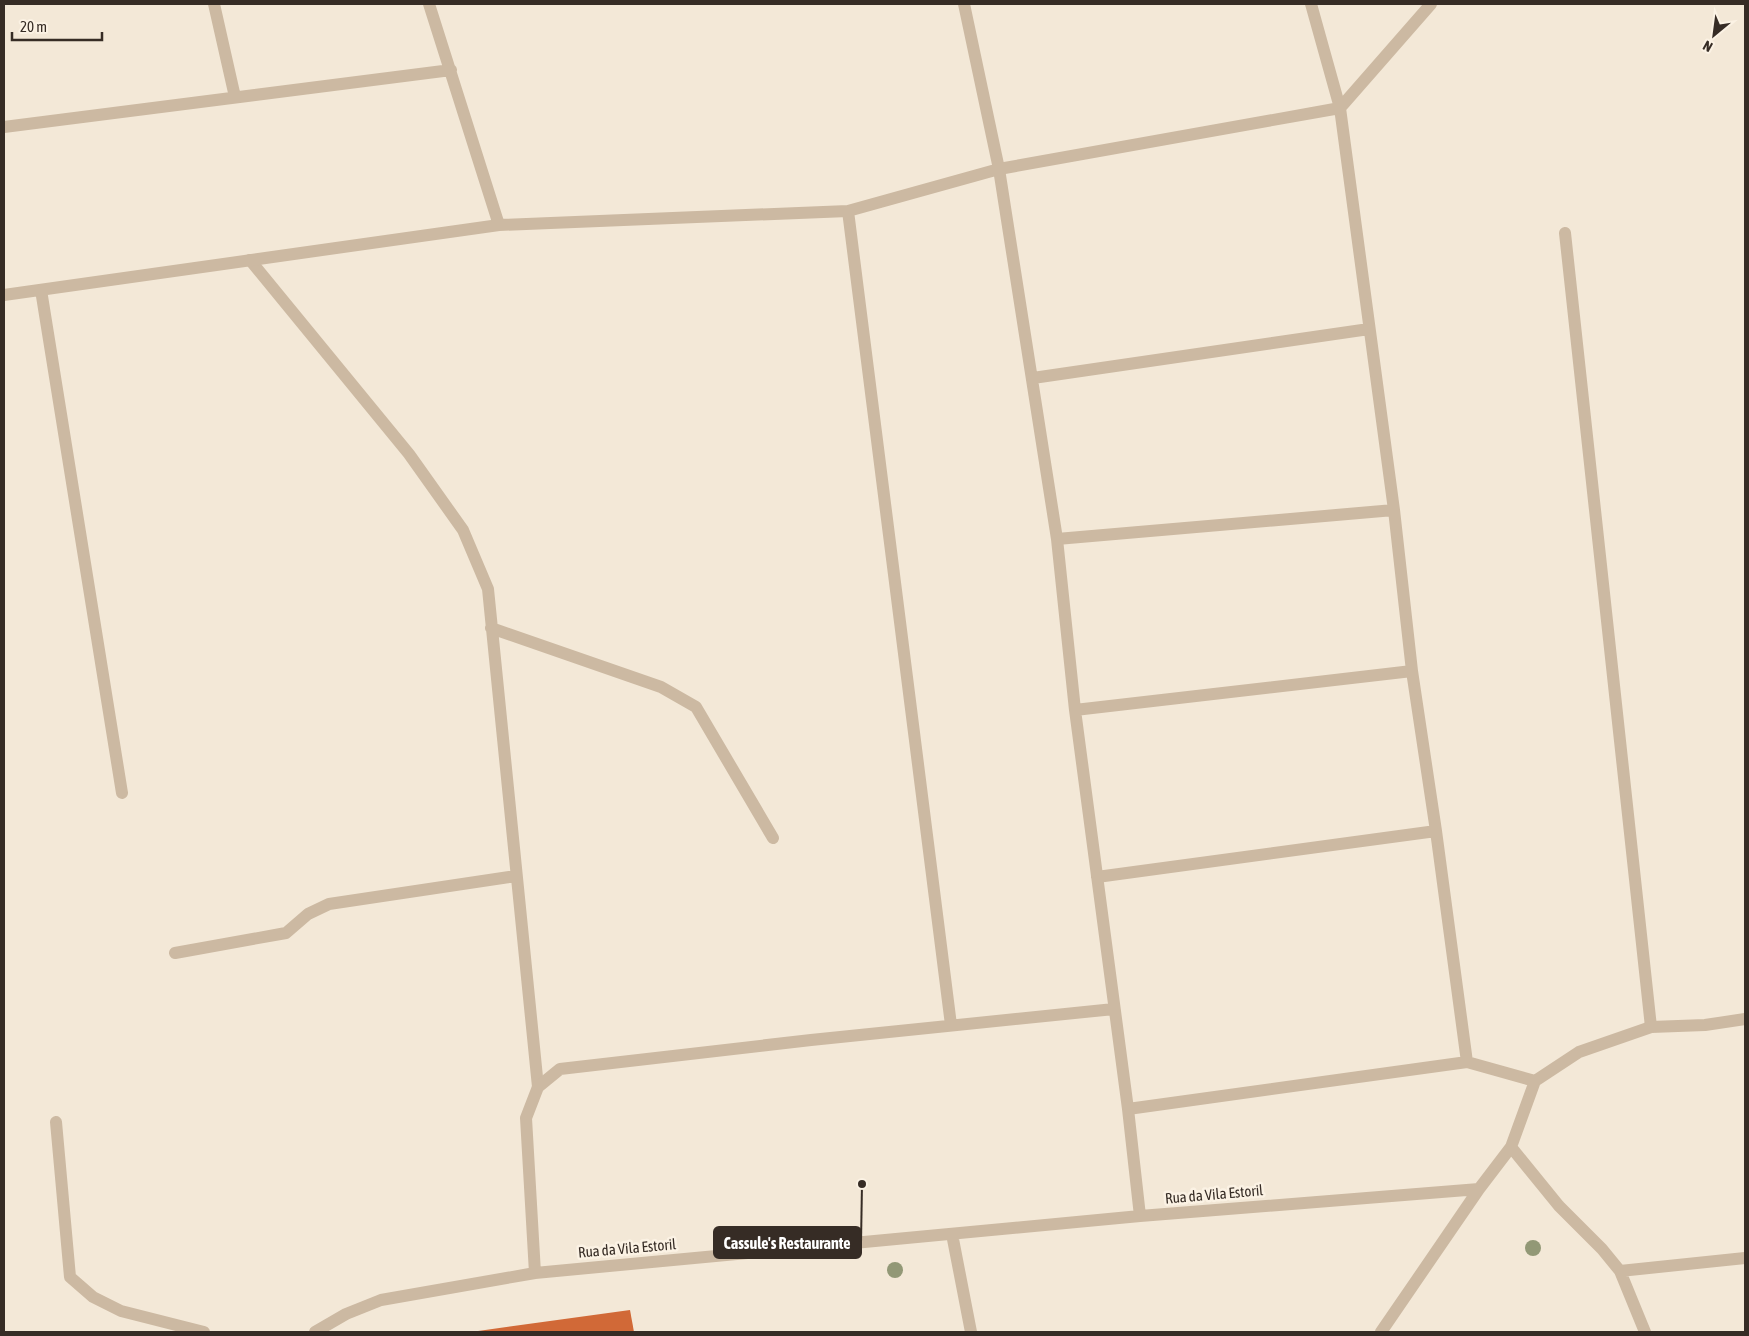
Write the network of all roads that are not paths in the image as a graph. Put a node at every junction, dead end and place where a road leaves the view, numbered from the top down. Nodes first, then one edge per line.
1 (214, 4) edge
2 (429, 4) edge
3 (964, 4) edge
4 (1311, 4) edge
5 (1431, 4) edge
6 (451, 70) junction
7 (234, 97) junction
8 (1340, 108) junction
9 (4, 127) edge
10 (999, 169) junction
11 (848, 211) junction
12 (499, 225) junction
13 (1565, 233) dead end
14 (250, 260) junction
15 (41, 290) junction
16 (4, 295) edge
17 (1369, 329) junction
18 (1033, 378) junction
19 (1394, 510) junction
20 (1057, 539) junction
21 (491, 628) junction
22 (1412, 671) junction
23 (1075, 710) junction
24 (122, 794) dead end
25 (1436, 831) junction
26 (773, 838) dead end
27 (516, 876) junction
28 (1097, 877) junction
29 (175, 953) dead end
30 (1114, 1009) junction
31 (1745, 1020) edge
32 (951, 1025) junction
33 (1651, 1027) junction
34 (1467, 1062) junction
35 (1535, 1081) junction
36 (538, 1087) junction
37 (1128, 1109) junction
38 (56, 1122) dead end
39 (1511, 1147) junction
40 (1479, 1189) junction
41 (1140, 1216) junction
42 (952, 1234) junction
43 (1745, 1258) edge
44 (1620, 1271) junction
45 (535, 1273) junction
46 (204, 1332) edge
47 (315, 1332) edge
48 (971, 1332) edge
49 (1381, 1332) edge
50 (1645, 1332) edge

1 - 7 street
2 - 6 street
3 - 10 street
4 - 8 street
5 - 8 street
6 - 7 street
6 - 12 street
7 - 9 street
8 - 10 street
8 - 17 street
10 - 11 street
10 - 18 street
11 - 12 street
11 - 32 street
12 - 14 street
13 - 33 street
14 - 15 street
14 - 21 street
15 - 16 street
15 - 24 street
17 - 18 street
17 - 19 street
18 - 20 street
19 - 20 street
19 - 22 street
20 - 23 street
21 - 26 street
21 - 27 street
22 - 23 street
22 - 25 street
23 - 28 street
25 - 28 street
25 - 34 street
27 - 29 street
27 - 36 street
28 - 30 street
30 - 32 street
30 - 37 street
31 - 33 street
32 - 36 street
33 - 35 street
34 - 35 street
34 - 37 street
35 - 39 street
36 - 45 street
37 - 41 street
38 - 46 street
39 - 40 street
39 - 44 street
40 - 41 street, Rua da Vila Estoril
40 - 49 street
41 - 42 street, Rua da Vila Estoril
42 - 45 street, Rua da Vila Estoril
42 - 48 street
43 - 44 street
44 - 50 street
45 - 47 street, Rua da Vila Estoril

